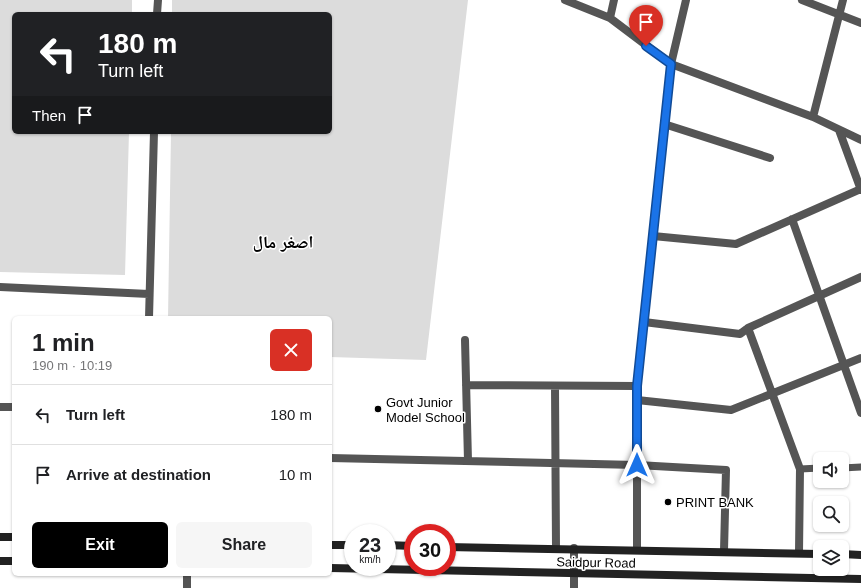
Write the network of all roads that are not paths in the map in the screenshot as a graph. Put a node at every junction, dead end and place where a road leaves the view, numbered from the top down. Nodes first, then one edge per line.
1 (158, 0) edge
2 (566, 0) edge
3 (614, 0) edge
4 (686, 0) edge
5 (802, 0) edge
6 (843, 0) edge
7 (157, 12) edge
8 (839, 15) junction
9 (610, 18) junction
10 (861, 23) edge
11 (671, 64) junction
12 (813, 117) junction
13 (664, 124) junction
14 (839, 130) junction
15 (154, 134) edge
16 (861, 140) edge
17 (770, 158) dead end
18 (861, 189) edge
19 (792, 219) junction
20 (653, 236) junction
21 (861, 277) edge
22 (0, 287) edge
23 (149, 294) junction
24 (819, 296) junction
25 (149, 316) edge
26 (644, 322) junction
27 (748, 328) junction
28 (465, 340) dead end
29 (861, 358) edge
30 (844, 365) junction
31 (466, 385) junction
32 (555, 386) junction
33 (637, 386) junction
34 (772, 394) junction
35 (637, 400) junction
36 (0, 407) edge
37 (12, 407) edge
38 (861, 413) edge
39 (332, 458) edge
40 (468, 461) junction
41 (556, 463) junction
42 (637, 465) junction
43 (861, 467) edge
44 (813, 468) edge
45 (849, 468) edge
46 (800, 469) junction
47 (0, 537) edge
48 (12, 537) edge
49 (332, 544) edge
50 (344, 545) edge
51 (456, 546) edge
52 (556, 548) junction
53 (574, 548) junction
54 (637, 550) junction
55 (724, 552) junction
56 (799, 553) junction
57 (813, 554) edge
58 (849, 554) edge
59 (861, 555) edge
60 (0, 560) edge
61 (12, 561) edge
62 (332, 568) edge
63 (574, 573) junction
64 (187, 576) edge
65 (861, 579) edge
66 (187, 588) edge
67 (574, 588) edge

1 - 7 street
2 - 9 street
3 - 9 street
4 - 11 street
5 - 8 street
6 - 8 street
8 - 10 street
8 - 12 street
9 - 11 street
11 - 12 street
11 - 13 street
12 - 14 street
13 - 17 street
13 - 20 street
14 - 16 street
14 - 18 street
15 - 23 street
18 - 19 street
19 - 20 street
19 - 24 street
20 - 26 street
21 - 24 street
22 - 23 street
23 - 25 street
24 - 27 street
24 - 30 street
26 - 27 street
26 - 33 street
27 - 34 street
28 - 31 street
29 - 30 street
30 - 34 street
30 - 38 street
31 - 32 street
31 - 40 street
32 - 33 street
32 - 41 street
33 - 35 street
34 - 35 street
34 - 46 street
35 - 42 street
36 - 37 street
39 - 40 street
40 - 41 street
41 - 42 street
41 - 52 street
42 - 54 street
42 - 55 street
43 - 45 lane
44 - 46 lane
46 - 56 street
47 - 48 main road
49 - 50 main road
51 - 52 main road, Saidpur Road
52 - 53 main road, Saidpur Road
53 - 54 main road, Saidpur Road
53 - 63 street
54 - 55 main road, Saidpur Road
55 - 56 main road, Saidpur Road
56 - 57 main road, Saidpur Road
58 - 59 main road
60 - 61 main road
62 - 63 main road, Saidpur Road
63 - 65 main road, Saidpur Road
63 - 67 street
64 - 66 street

